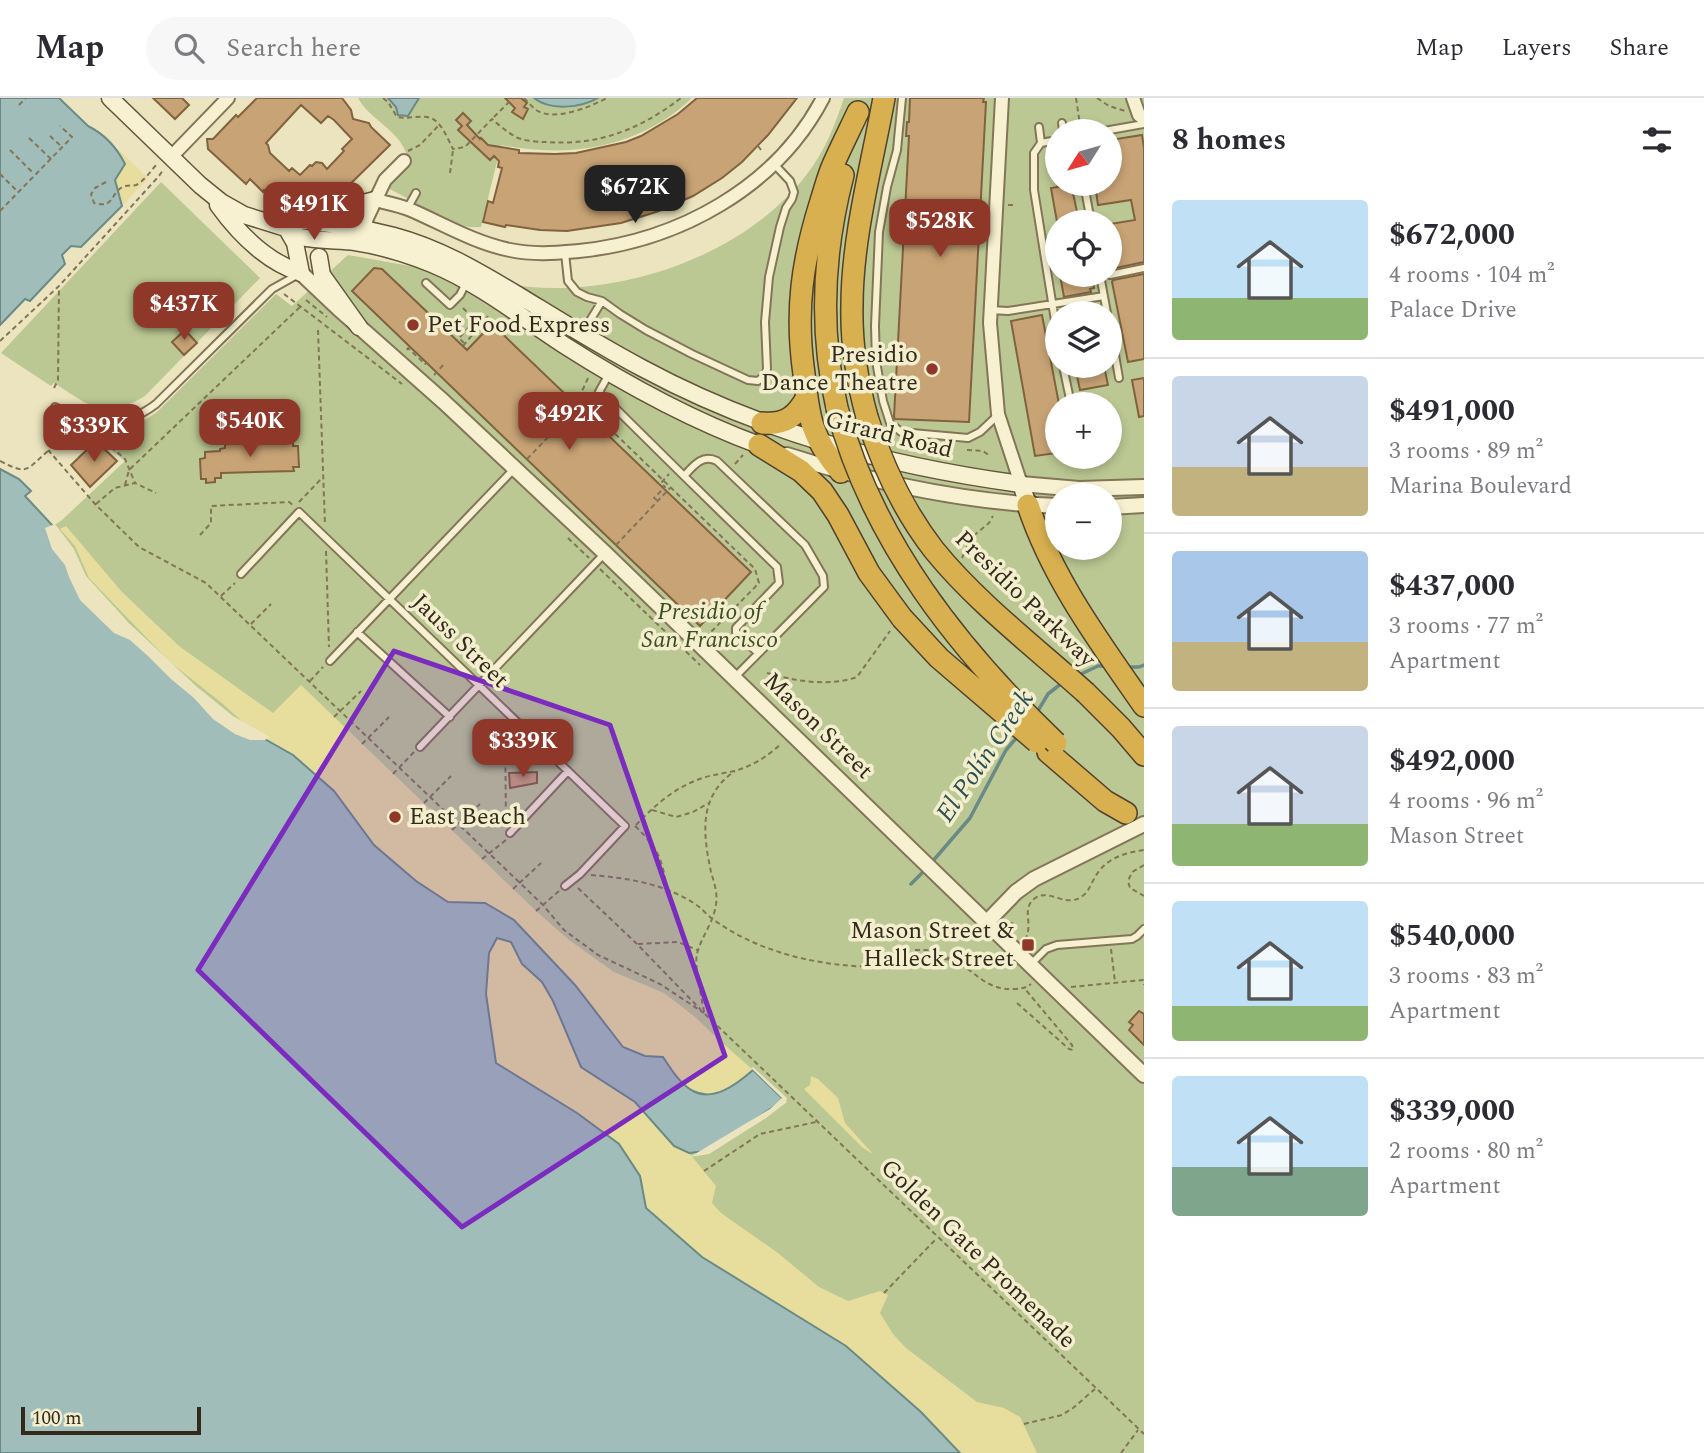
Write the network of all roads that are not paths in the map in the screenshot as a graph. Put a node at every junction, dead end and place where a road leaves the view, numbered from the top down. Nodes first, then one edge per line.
1 (110, 98) edge
2 (228, 98) edge
3 (823, 98) edge
4 (884, 98) edge
5 (902, 98) edge
6 (1002, 98) edge
7 (860, 105) edge
8 (1140, 111) edge
9 (1122, 121) edge
10 (1039, 127) dead end
11 (1045, 142) edge
12 (1041, 143) junction
13 (171, 157) junction
14 (404, 161) road end
15 (774, 164) junction
16 (416, 193) dead end
17 (211, 194) junction
18 (375, 200) junction
19 (407, 209) junction
20 (336, 224) junction
21 (286, 228) junction
22 (365, 237) junction
23 (343, 241) junction
24 (565, 253) junction
25 (319, 257) junction
26 (1144, 268) edge
27 (1122, 272) edge
28 (301, 273) junction
29 (467, 281) junction
30 (426, 283) dead end
31 (1103, 287) edge
32 (1104, 296) junction
33 (602, 301) junction
34 (1051, 301) edge
35 (1078, 301) edge
36 (1105, 301) edge
37 (1045, 307) edge
38 (990, 310) junction
39 (359, 327) junction
40 (582, 334) junction
41 (610, 373) junction
42 (807, 397) junction
43 (55, 407) road end
44 (998, 414) junction
45 (762, 423) junction
46 (818, 442) junction
47 (752, 450) junction
48 (867, 456) junction
49 (520, 464) junction
50 (841, 472) junction
51 (684, 475) junction
52 (1021, 484) junction
53 (1144, 487) edge
54 (1028, 505) junction
55 (1144, 505) edge
56 (1045, 506) edge
57 (1122, 506) edge
58 (842, 523) junction
59 (611, 549) junction
60 (1054, 560) edge
61 (1054, 564) junction
62 (241, 574) dead end
63 (389, 600) junction
64 (357, 632) junction
65 (758, 653) junction
66 (330, 661) road end
67 (735, 677) junction
68 (479, 686) junction
69 (1142, 704) edge
70 (450, 717) junction
71 (420, 747) road end
72 (1052, 748) junction
73 (1144, 755) edge
74 (568, 771) junction
75 (1135, 819) edge
76 (508, 836) road end
77 (568, 884) road end
78 (987, 922) junction
79 (1144, 929) edge
80 (1029, 966) junction
81 (1144, 1075) edge

1 - 13 main road
2 - 13 street
3 - 15 street
4 - 73 highway, Presidio Parkway, bridge
5 - 44 lane
6 - 38 street
7 - 42 highway
7 - 72 highway, bridge
8 - 9 lane
10 - 12 lane
11 - 12 lane
12 - 34 lane
13 - 17 main road
14 - 18 street
15 - 24 street
15 - 33 lane
16 - 19 lane
17 - 21 main road
17 - 28 main road
18 - 19 street
18 - 20 main road
18 - 22 street
19 - 24 street
20 - 21 main road, Girard Road
20 - 22 main road, Girard Road
21 - 23 main road
21 - 28 main road
22 - 23 main road
22 - 29 main road, Girard Road
22 - 40 main road, Girard Road
23 - 25 main road
24 - 33 lane
25 - 28 main road
25 - 39 main road
26 - 27 lane
28 - 39 street, Mason Street
28 - 43 lane
29 - 30 lane
29 - 41 main road, Girard Road
31 - 32 lane
32 - 35 lane
32 - 36 lane
33 - 40 lane
37 - 38 lane
38 - 44 street
39 - 49 street, Mason Street
40 - 45 main road, Girard Road
41 - 47 main road, Girard Road
41 - 51 lane
42 - 45 highway
42 - 46 highway
44 - 52 street
45 - 46 main road, Girard Road
46 - 48 main road, Girard Road
46 - 50 highway
47 - 50 street, Girard Road
47 - 58 highway
48 - 50 highway
48 - 52 main road, Girard Road
49 - 59 street, Mason Street
49 - 63 lane
50 - 54 street, Girard Road
50 - 58 highway
51 - 65 lane
51 - 65 lane
52 - 53 street, Girard Road
52 - 54 main road
54 - 56 street, Girard Road
54 - 61 highway
55 - 57 street
58 - 72 highway, bridge
59 - 67 street, Mason Street
59 - 68 lane
60 - 61 highway
61 - 69 highway
62 - 63 lane, Jauss Street
63 - 64 lane
63 - 68 lane, Jauss Street
64 - 66 lane
64 - 70 lane
65 - 67 lane
67 - 78 street, Mason Street
68 - 70 lane
68 - 74 lane, Jauss Street
70 - 71 lane
72 - 75 highway
74 - 76 lane
74 - 77 lane, Jauss Street
75 - 78 street
78 - 80 street, Mason Street
79 - 80 lane
80 - 81 street, Mason Street

